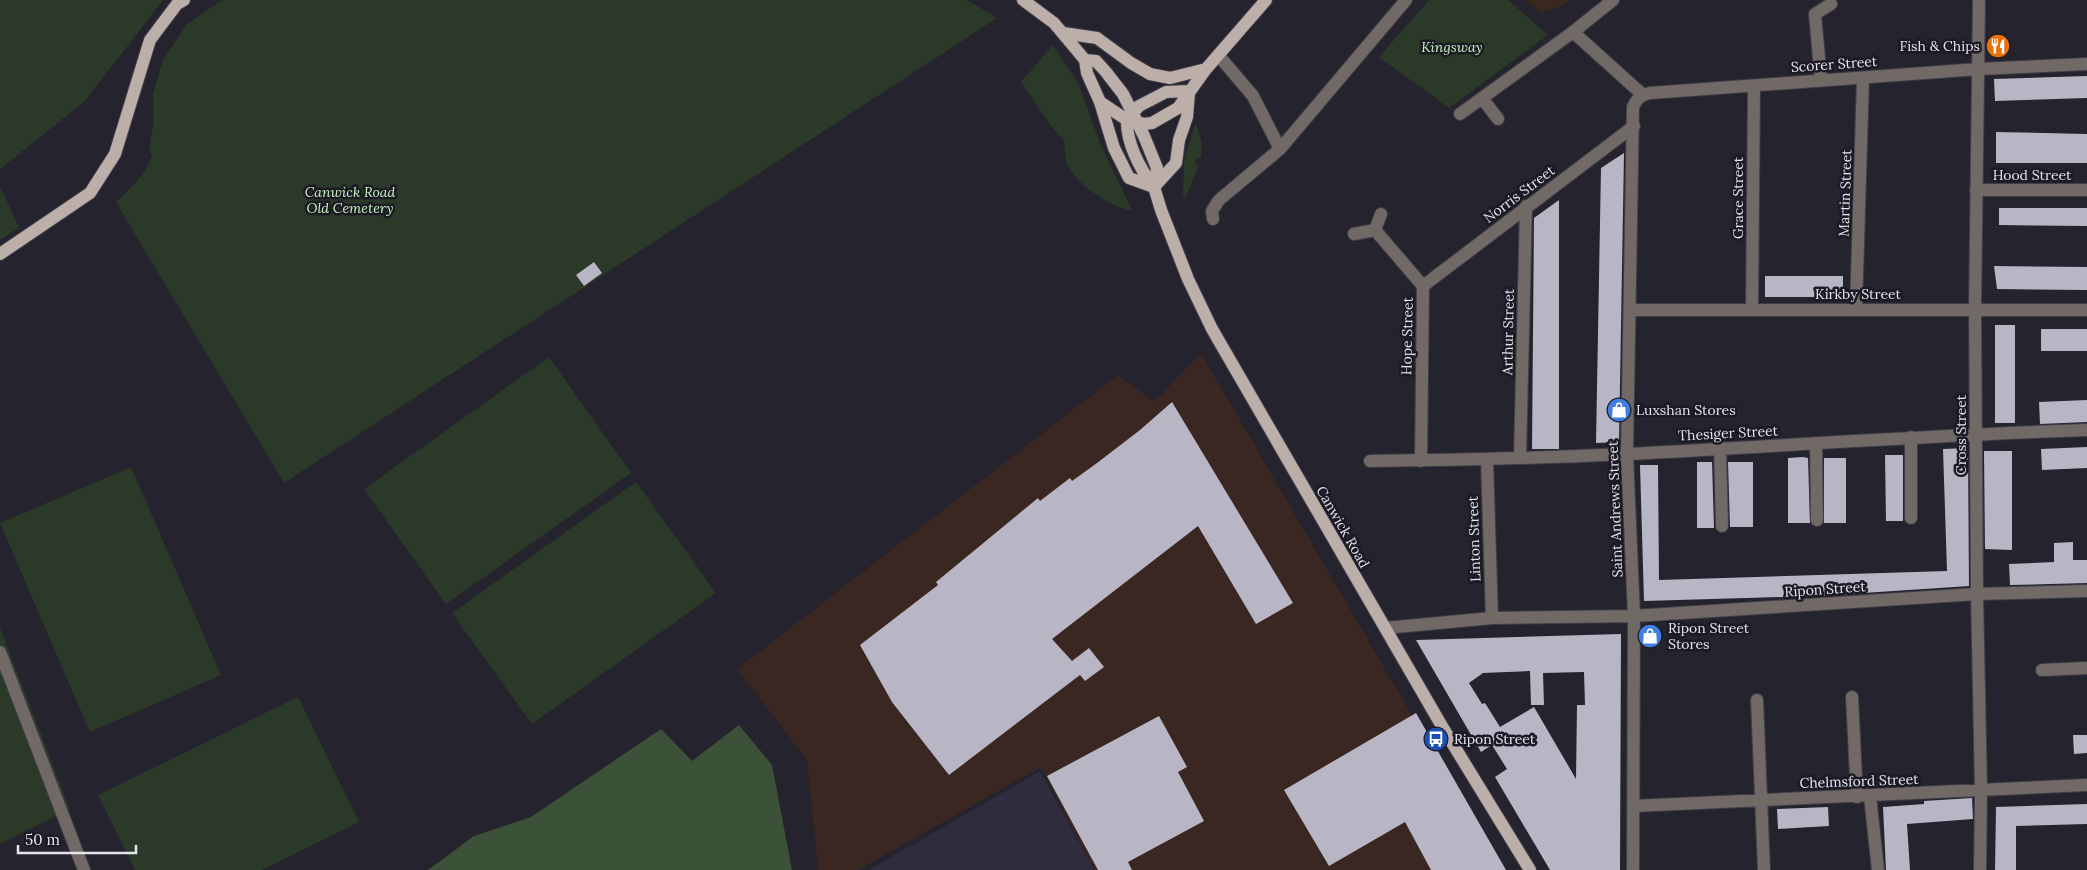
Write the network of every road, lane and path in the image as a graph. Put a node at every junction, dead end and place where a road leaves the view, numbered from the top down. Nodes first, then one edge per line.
1 (184, 0) edge
2 (1023, 0) edge
3 (1266, 0) edge
4 (1406, 0) edge
5 (1613, 0) edge
6 (1979, 0) edge
7 (1830, 4) dead end
8 (1573, 32) junction
9 (1063, 33) junction
10 (1219, 56) junction
11 (1085, 60) junction
12 (2087, 64) edge
13 (1206, 69) junction
14 (1979, 69) junction
15 (1863, 78) junction
16 (1821, 80) junction
17 (1754, 86) junction
18 (1189, 91) junction
19 (1643, 95) junction
20 (1482, 98) junction
21 (1100, 102) junction
22 (1460, 114) dead end
23 (1132, 118) junction
24 (1498, 119) dead end
25 (1634, 126) junction
26 (1280, 149) junction
27 (1154, 188) junction
28 (1976, 190) junction
29 (2087, 190) edge
30 (1526, 206) junction
31 (1381, 214) dead end
32 (1213, 219) dead end
33 (1375, 230) junction
34 (1354, 234) dead end
35 (0, 254) edge
36 (1423, 286) junction
37 (1856, 309) junction
38 (1975, 309) junction
39 (1630, 310) junction
40 (1752, 310) junction
41 (2087, 310) edge
42 (2087, 430) edge
43 (1976, 433) junction
44 (1911, 437) junction
45 (1816, 444) junction
46 (1720, 448) junction
47 (1627, 454) junction
48 (1520, 458) junction
49 (1487, 460) junction
50 (1421, 461) junction
51 (1370, 462) dead end
52 (1911, 518) dead end
53 (1817, 520) dead end
54 (1722, 526) dead end
55 (2087, 591) edge
56 (1977, 594) junction
57 (1634, 616) junction
58 (1492, 618) junction
59 (1385, 628) junction
60 (0, 652) edge
61 (2087, 668) edge
62 (2042, 670) dead end
63 (1852, 697) dead end
64 (1757, 700) dead end
65 (2087, 785) edge
66 (1981, 790) junction
67 (1864, 796) junction
68 (1760, 799) junction
69 (1633, 806) junction
70 (84, 870) edge
71 (1530, 870) edge
72 (1633, 870) edge
73 (1764, 870) edge
74 (1878, 870) edge
75 (1980, 870) edge

1 - 35 main road
2 - 9 main road, Canwick Road
3 - 10 main road
4 - 26 street
5 - 8 street
6 - 14 street, Cross Street
7 - 16 street
8 - 19 street
8 - 20 street
9 - 11 main road, Canwick Road
9 - 13 main road
10 - 13 main road
10 - 26 street
11 - 21 main road, Canwick Road
11 - 23 main road, Canwick Road
12 - 14 street, Scorer Street
13 - 18 main road
14 - 15 street, Scorer Street
14 - 28 street, Cross Street
15 - 16 street, Scorer Street
15 - 37 street, Martin Street
16 - 17 street, Scorer Street
17 - 19 street, Scorer Street
17 - 40 street, Grace Street
18 - 23 main road
18 - 23 main road
18 - 27 main road
19 - 25 street, Saint Andrews Street
20 - 22 street
20 - 24 street
21 - 23 main road
21 - 27 main road, Canwick Road
23 - 27 main road, Canwick Road
25 - 30 street, Norris Street
25 - 39 street, Saint Andrews Street
26 - 32 street
27 - 59 main road, Canwick Road
28 - 29 street, Hood Street
28 - 38 street, Cross Street
30 - 36 street, Norris Street
30 - 48 street, Arthur Street
31 - 33 street
33 - 34 street
33 - 36 street, Hope Street
36 - 50 street, Hope Street
37 - 38 street, Kirkby Street
37 - 40 street, Kirkby Street
38 - 41 street, Kirkby Street
38 - 43 street, Cross Street
39 - 40 street, Kirkby Street
39 - 47 street, Saint Andrews Street
42 - 43 street, Thesiger Street
43 - 44 street, Thesiger Street
43 - 56 street, Cross Street
44 - 45 street, Thesiger Street
44 - 52 street
45 - 46 street, Thesiger Street
45 - 53 street
46 - 47 street, Thesiger Street
46 - 54 street
47 - 48 street, Thesiger Street
47 - 57 street, Saint Andrews Street
48 - 49 street, Thesiger Street
49 - 50 street, Thesiger Street
49 - 58 street, Linton Street
50 - 51 street, Thesiger Street
55 - 56 street, Ripon Street
56 - 57 street, Ripon Street
56 - 66 street, Cross Street
57 - 58 street, Ripon Street
57 - 69 street, Saint Andrews Street
58 - 59 street, Ripon Street
59 - 71 main road, Canwick Road
60 - 70 street
61 - 62 street
63 - 67 street
64 - 68 street
65 - 66 street, Chelmsford Street
66 - 67 street, Chelmsford Street
66 - 75 street, Cross Street
67 - 68 street, Chelmsford Street
67 - 74 street
68 - 69 street, Chelmsford Street
68 - 73 street
69 - 72 street, Saint Andrews Street

